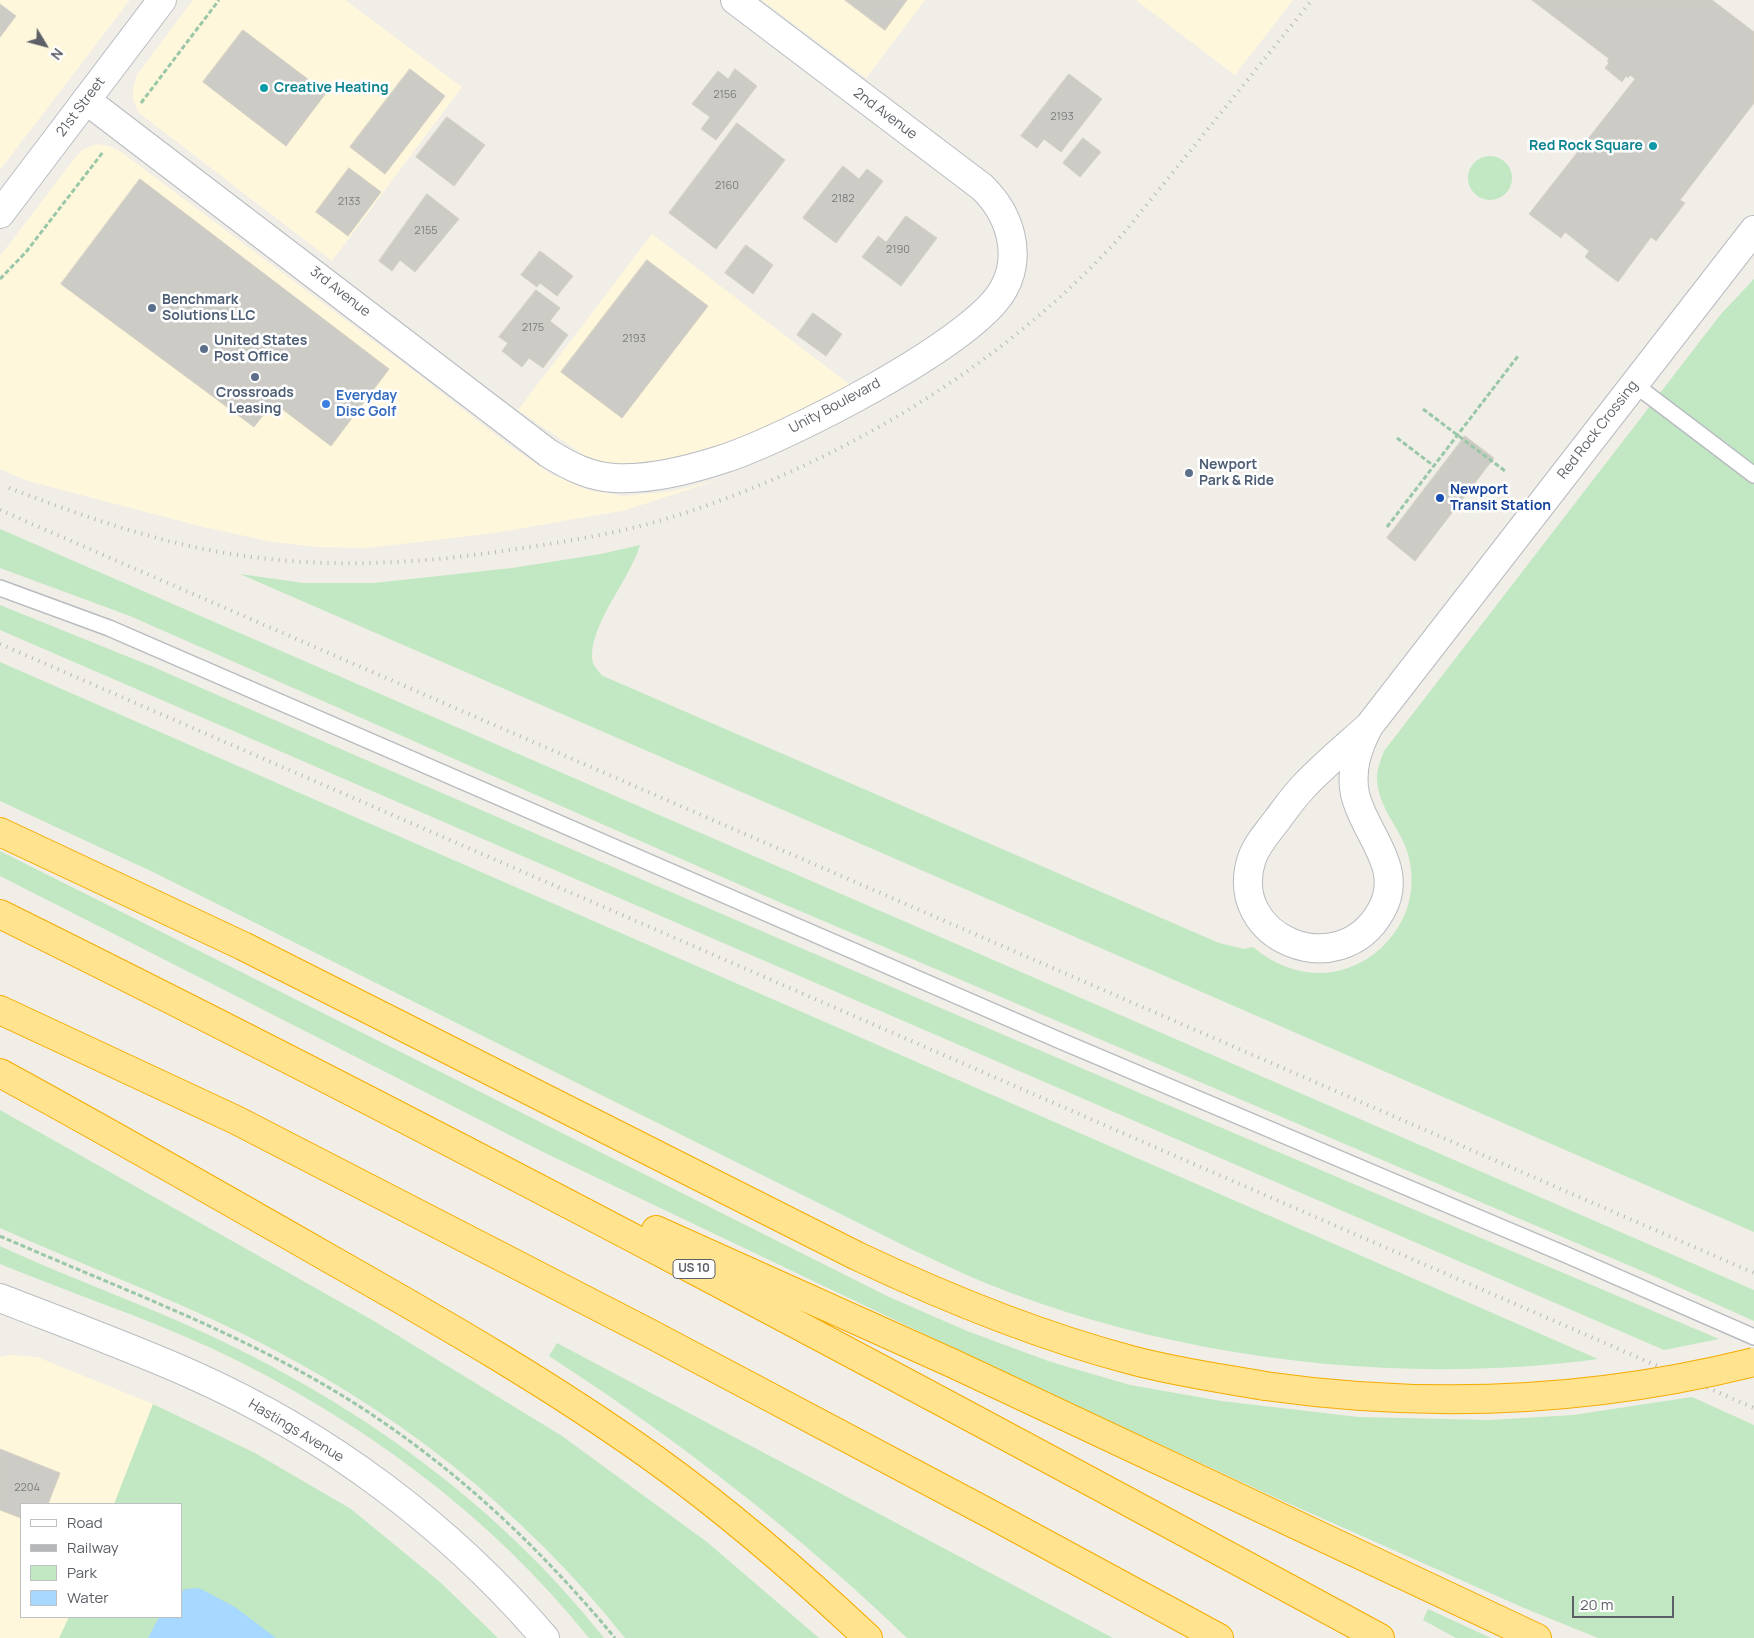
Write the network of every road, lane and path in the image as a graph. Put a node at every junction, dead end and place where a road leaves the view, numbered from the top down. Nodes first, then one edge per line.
1 (162, 0) edge
2 (734, 0) edge
3 (86, 100) junction
4 (0, 214) edge
5 (1754, 230) edge
6 (1013, 246) joint
7 (1518, 356) dead end
8 (1634, 384) junction
9 (1422, 408) dead end
10 (1458, 435) junction
11 (1397, 438) dead end
12 (1434, 466) junction
13 (1505, 470) dead end
14 (1754, 475) edge
15 (598, 476) joint
16 (1387, 527) dead end
17 (0, 588) edge
18 (1370, 726) junction
19 (0, 832) edge
20 (0, 914) edge
21 (0, 1010) edge
22 (0, 1073) edge
23 (409, 1120) junction
24 (0, 1298) edge
25 (1754, 1337) edge
26 (1754, 1362) edge
27 (545, 1638) edge
28 (868, 1638) edge
29 (1219, 1638) edge
30 (1380, 1638) edge
31 (1537, 1638) edge

1 - 3 street, 21st Street
2 - 6 street, 2nd Avenue
3 - 4 street, 21st Street
3 - 15 street, 3rd Avenue
5 - 8 street, Red Rock Crossing
6 - 15 street, Unity Boulevard
7 - 10 path
8 - 14 lane
8 - 18 street, Red Rock Crossing
9 - 10 path
10 - 12 path
10 - 13 path
11 - 12 path
12 - 16 path
17 - 25 lane
18 - 18 street, Red Rock Crossing
19 - 26 highway, bridge
20 - 23 highway, US 10
21 - 29 highway
22 - 28 highway
23 - 30 highway, US 10
23 - 31 highway
24 - 27 street, Hastings Avenue

